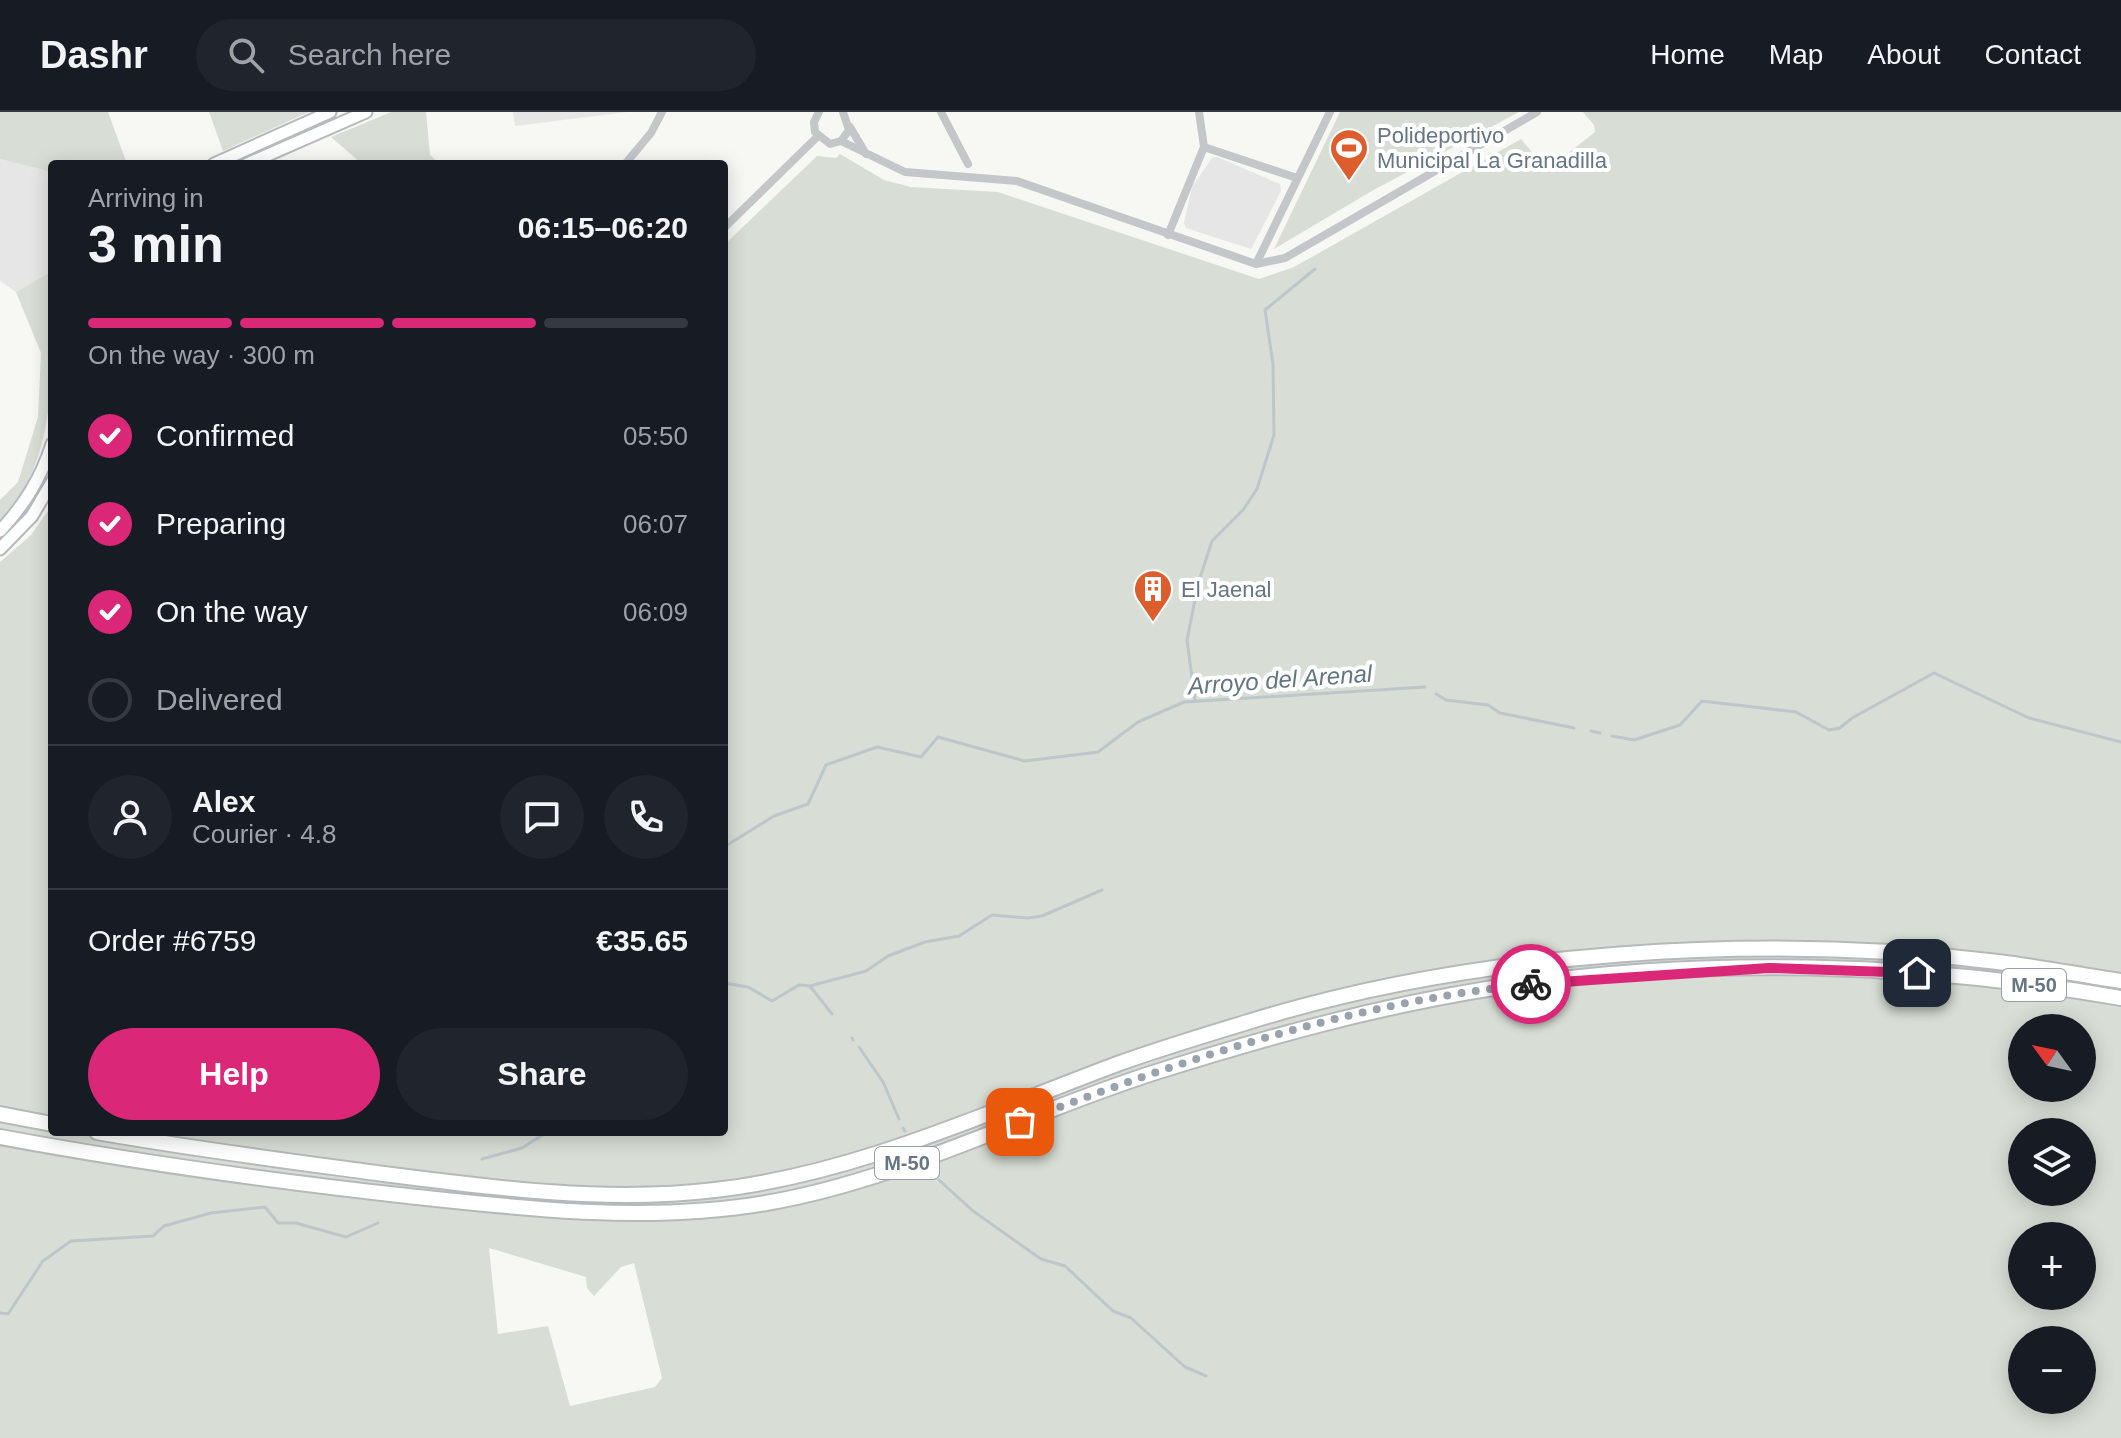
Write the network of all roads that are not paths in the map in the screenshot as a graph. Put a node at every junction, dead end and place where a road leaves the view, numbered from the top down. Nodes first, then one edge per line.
1 (330, 112) edge
2 (366, 112) edge
3 (662, 112) edge
4 (941, 112) edge
5 (1199, 112) edge
6 (1330, 112) edge
7 (1537, 112) edge
8 (814, 114) edge
9 (848, 117) edge
10 (817, 137) junction
11 (841, 141) junction
12 (1204, 147) junction
13 (866, 154) junction
14 (223, 160) edge
15 (256, 160) edge
16 (628, 160) edge
17 (968, 164) dead end
18 (1297, 178) junction
19 (728, 224) edge
20 (1168, 235) junction
21 (1256, 264) junction
22 (48, 456) edge
23 (48, 489) edge
24 (0, 531) edge
25 (0, 549) edge
26 (1947, 976) junction
27 (2121, 981) edge
28 (2121, 998) edge
29 (2121, 1008) edge
30 (0, 1114) edge
31 (48, 1123) edge
32 (125, 1136) edge
33 (2, 1137) edge

1 - 14 street
2 - 15 street
3 - 16 street
4 - 17 street
5 - 12 street
6 - 18 street
7 - 21 street
8 - 10 street
9 - 11 street
9 - 13 street
10 - 11 street
10 - 19 street
11 - 13 street
12 - 18 street
12 - 20 street
13 - 20 street
18 - 21 street
20 - 21 street
22 - 24 street
23 - 25 street
26 - 28 highway, M-50
26 - 29 highway
26 - 33 highway, M-50
27 - 32 highway, M-50
30 - 31 highway

